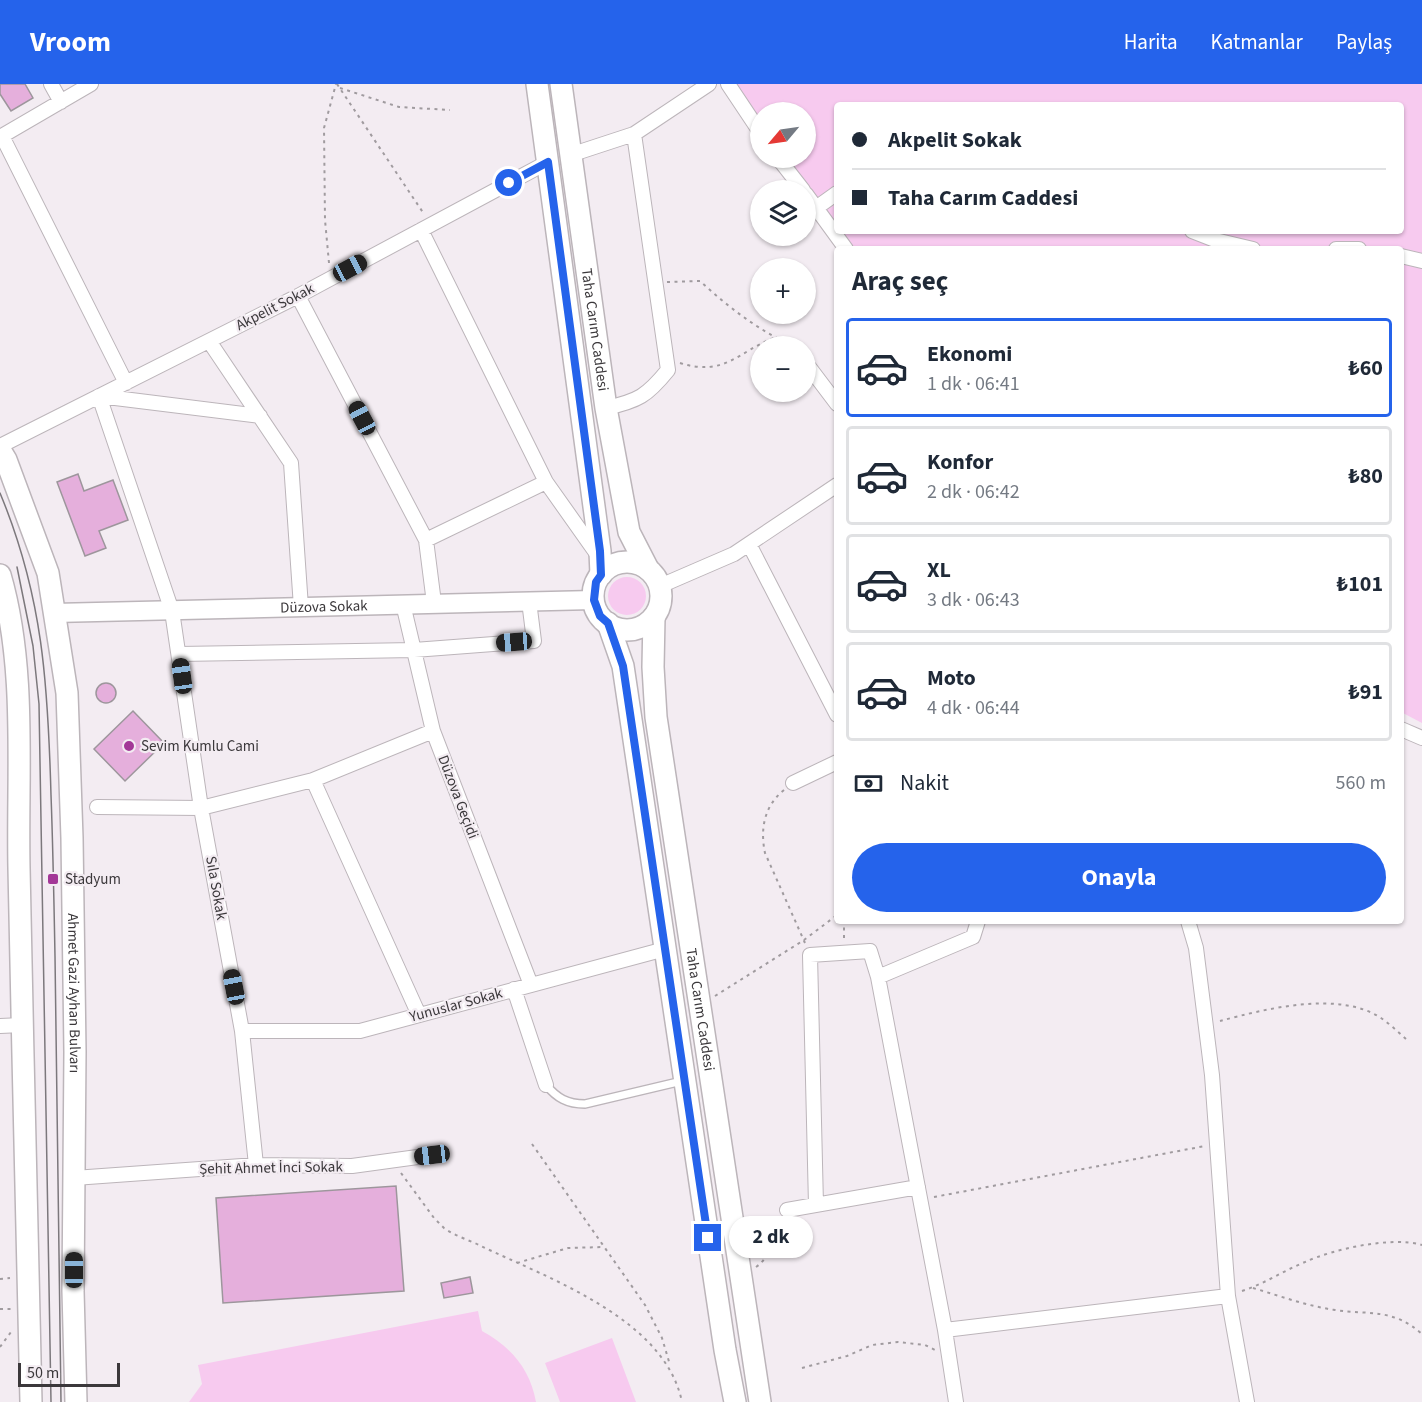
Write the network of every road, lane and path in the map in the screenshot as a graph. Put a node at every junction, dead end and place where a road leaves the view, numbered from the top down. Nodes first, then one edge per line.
1 (51, 84) edge
2 (91, 84) edge
3 (337, 84) edge
4 (537, 84) edge
5 (561, 84) edge
6 (709, 84) edge
7 (728, 84) edge
8 (340, 88) junction
9 (61, 102) junction
10 (450, 111) dead end
11 (750, 117) edge
12 (634, 134) junction
13 (1, 137) edge
14 (570, 155) junction
15 (548, 162) junction
16 (786, 168) edge
17 (795, 180) edge
18 (834, 195) edge
19 (816, 208) joint
20 (426, 227) junction
21 (834, 233) edge
22 (1200, 234) edge
23 (1240, 246) edge
24 (1404, 257) edge
25 (1422, 261) edge
26 (332, 278) junction
27 (655, 282) junction
28 (298, 296) junction
29 (771, 336) edge
30 (209, 341) junction
31 (750, 349) edge
32 (667, 359) junction
33 (816, 376) edge
34 (126, 383) junction
35 (99, 396) junction
36 (834, 400) edge
37 (606, 408) junction
38 (260, 416) junction
39 (0, 448) edge
40 (546, 482) junction
41 (834, 487) edge
42 (426, 540) junction
43 (749, 544) junction
44 (601, 567) junction
45 (654, 578) junction
46 (1, 580) edge
47 (594, 600) junction
48 (529, 601) junction
49 (434, 603) junction
50 (403, 604) junction
51 (301, 607) junction
52 (172, 611) junction
53 (54, 613) junction
54 (654, 617) junction
55 (608, 623) junction
56 (414, 650) junction
57 (179, 654) junction
58 (834, 709) edge
59 (1404, 730) edge
60 (433, 731) junction
61 (1422, 738) edge
62 (834, 763) edge
63 (313, 780) junction
64 (793, 783) joint
65 (97, 807) dead end
66 (201, 808) junction
67 (834, 917) edge
68 (844, 924) edge
69 (977, 924) edge
70 (1189, 924) edge
71 (804, 940) junction
72 (665, 949) junction
73 (843, 953) junction
74 (878, 977) junction
75 (531, 985) junction
76 (514, 990) junction
77 (699, 1005) junction
78 (419, 1015) junction
79 (1206, 1024) junction
80 (22, 1025) junction
81 (0, 1026) edge
82 (242, 1031) junction
83 (1406, 1039) dead end
84 (685, 1080) junction
85 (546, 1085) joint
86 (532, 1144) dead end
87 (1217, 1144) junction
88 (432, 1155) dead end
89 (392, 1161) junction
90 (256, 1165) junction
91 (74, 1179) junction
92 (920, 1193) junction
93 (816, 1205) junction
94 (787, 1210) joint
95 (1422, 1245) edge
96 (605, 1247) junction
97 (517, 1263) junction
98 (740, 1274) junction
99 (1228, 1296) junction
100 (945, 1330) junction
101 (1422, 1334) edge
102 (949, 1357) junction
103 (802, 1368) dead end
104 (671, 1369) junction
105 (31, 1402) edge
106 (76, 1402) edge
107 (682, 1402) edge
108 (735, 1402) edge
109 (760, 1402) edge
110 (956, 1402) edge
111 (1247, 1402) edge

1 - 9 street
2 - 9 street
3 - 8 path
3 - 26 path
4 - 15 main road, Taha Carım Caddesi
5 - 14 main road, Taha Carım Caddesi
6 - 12 street
7 - 11 street
8 - 10 path
8 - 20 path
9 - 13 street
12 - 14 street
12 - 27 street
13 - 34 street
14 - 37 main road, Taha Carım Caddesi
15 - 20 street, Akpelit Sokak
15 - 44 main road, Taha Carım Caddesi
16 - 17 street
18 - 19 street
19 - 21 street
20 - 26 street, Akpelit Sokak
20 - 40 street
22 - 23 street
24 - 25 street
26 - 28 street, Akpelit Sokak
27 - 29 path
27 - 32 street
28 - 30 street, Akpelit Sokak
28 - 42 street
30 - 34 street, Akpelit Sokak
30 - 38 street
31 - 32 path
32 - 37 street
33 - 36 street
34 - 35 street, Akpelit Sokak
35 - 38 street
35 - 39 street, Akpelit Sokak
35 - 52 street, Sıla Sokak
37 - 45 main road, Taha Carım Caddesi
38 - 51 street
39 - 53 main road, Ahmet Gazi Ayhan Bulvarı
40 - 42 street
40 - 44 street
41 - 43 street
42 - 49 street
43 - 45 street
43 - 58 street
44 - 45 main road
44 - 47 main road
45 - 54 main road
46 - 80 main road
47 - 48 street, Düzova Sokak
47 - 55 main road
48 - 49 street, Düzova Sokak
48 - 56 street
49 - 50 street, Düzova Sokak
50 - 51 street, Düzova Sokak
50 - 56 street, Düzova Geçidi
51 - 52 street, Düzova Sokak
52 - 53 street, Düzova Sokak
52 - 57 street, Sıla Sokak
53 - 91 main road, Ahmet Gazi Ayhan Bulvarı
54 - 55 main road
54 - 77 main road, Taha Carım Caddesi
55 - 72 main road, Taha Carım Caddesi
56 - 57 street
56 - 60 street, Düzova Geçidi
57 - 66 street, Sıla Sokak
59 - 61 street
60 - 63 street
60 - 75 street, Düzova Geçidi
62 - 64 street
63 - 66 street
63 - 78 street
64 - 71 path
65 - 66 street
66 - 82 street, Sıla Sokak
67 - 71 path
68 - 73 path
69 - 74 street
70 - 79 street
71 - 77 path
72 - 75 street, Yunuslar Sokak
72 - 84 main road, Taha Carım Caddesi
73 - 74 street
73 - 93 street
74 - 92 street
75 - 76 street, Yunuslar Sokak
76 - 78 street, Yunuslar Sokak
76 - 85 street
77 - 98 main road, Taha Carım Caddesi
78 - 82 street, Yunuslar Sokak
79 - 83 path
79 - 87 street
80 - 81 street
80 - 105 main road
82 - 90 street, Sıla Sokak
84 - 85 lane
84 - 108 main road, Taha Carım Caddesi
86 - 96 path
87 - 92 path
87 - 99 street
88 - 89 street, Şehit Ahmet İnci Sokak
89 - 90 street, Şehit Ahmet İnci Sokak
89 - 97 path
90 - 91 street, Şehit Ahmet İnci Sokak
91 - 106 main road, Ahmet Gazi Ayhan Bulvarı
92 - 93 street
92 - 100 street
93 - 94 street
94 - 98 path
95 - 101 path
96 - 97 path
96 - 104 path
97 - 104 path
98 - 109 main road, Taha Carım Caddesi
99 - 100 street
99 - 111 street
100 - 102 street
102 - 103 path
102 - 110 street
104 - 107 path

